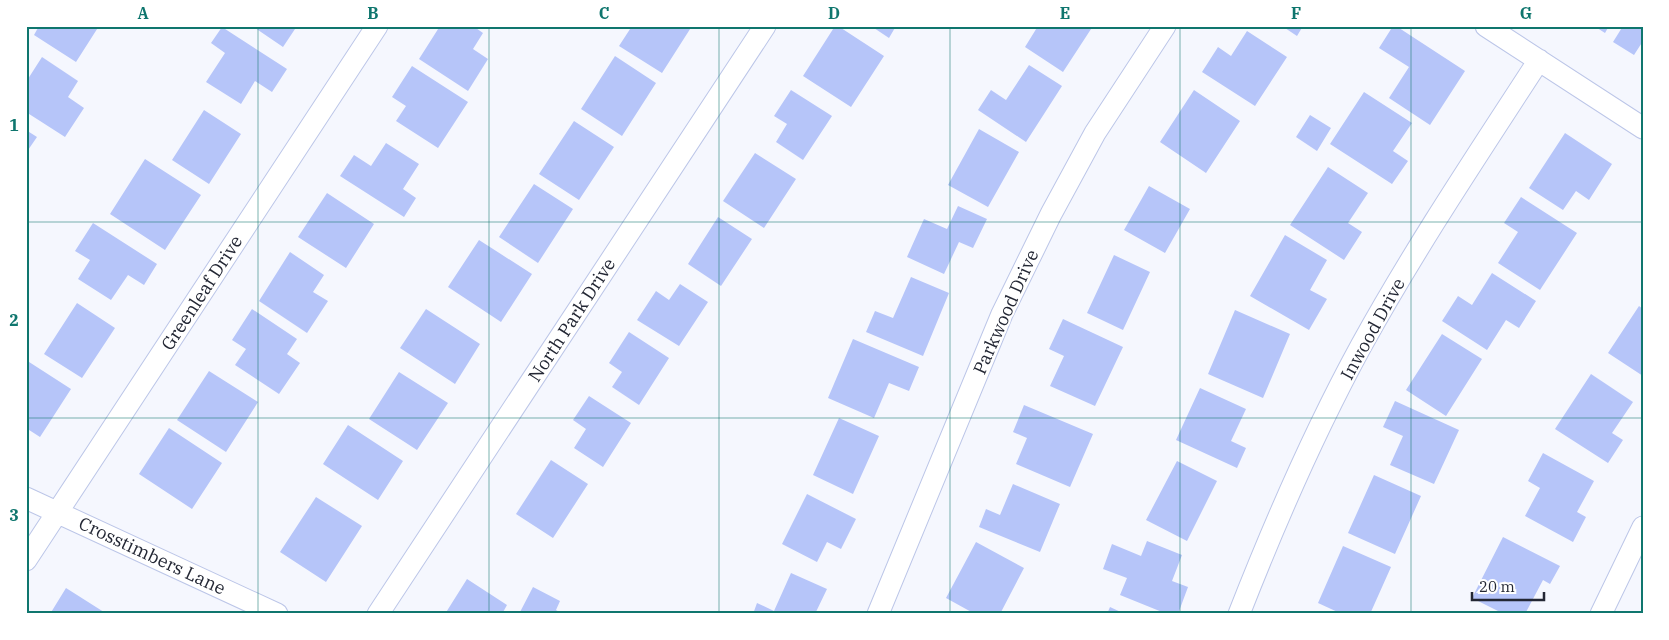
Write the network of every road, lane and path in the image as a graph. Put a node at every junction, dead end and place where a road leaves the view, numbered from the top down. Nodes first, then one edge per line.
1 (377, 26) edge
2 (765, 26) edge
3 (1165, 26) edge
4 (1486, 26) edge
5 (1539, 60) junction
6 (1643, 128) edge
7 (26, 498) edge
8 (58, 512) junction
9 (1643, 528) edge
10 (26, 560) edge
11 (277, 614) edge
12 (378, 614) edge
13 (878, 614) edge
14 (1239, 614) edge
15 (1601, 614) edge

1 - 8 street, Greenleaf Drive
2 - 12 street, North Park Drive
3 - 13 street, Parkwood Drive
4 - 5 street
5 - 6 street
5 - 14 street, Inwood Drive
7 - 8 street, Crosstimbers Lane
8 - 10 street, Greenleaf Drive
8 - 11 street, Crosstimbers Lane
9 - 15 street

